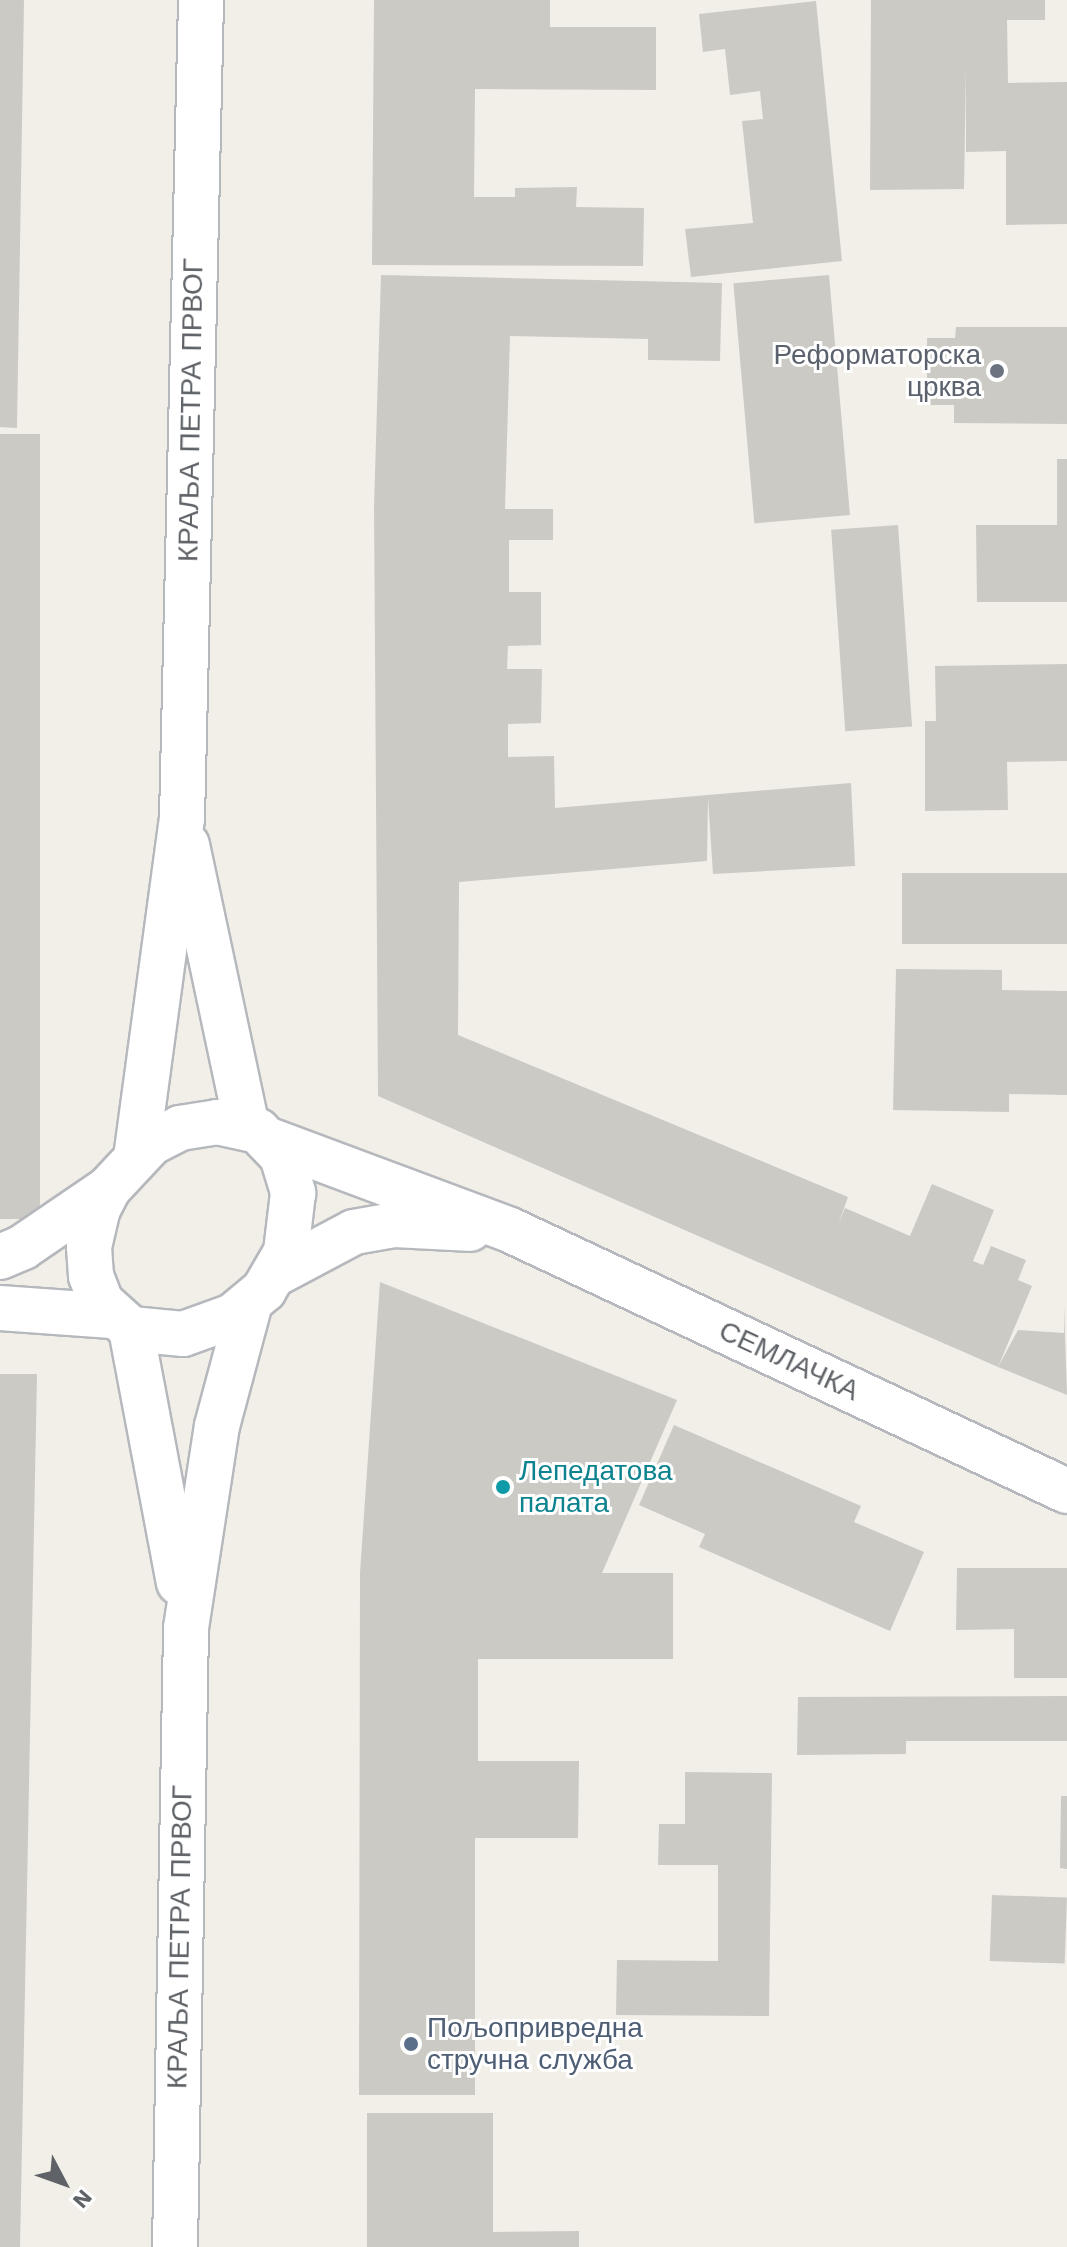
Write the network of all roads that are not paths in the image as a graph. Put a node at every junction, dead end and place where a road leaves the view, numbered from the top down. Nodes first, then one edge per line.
1 (201, 0) edge
2 (182, 819) junction
3 (260, 1134) junction
4 (122, 1174) junction
5 (510, 1230) junction
6 (0, 1257) edge
7 (262, 1288) junction
8 (0, 1308) edge
9 (121, 1323) junction
10 (1067, 1491) edge
11 (186, 1628) junction
12 (175, 2247) edge

1 - 2 street, КРАЉА ПЕТРА ПРВОГ
2 - 3 street, КРАЉА ПЕТРА ПРВОГ
2 - 4 street, КРАЉА ПЕТРА ПРВОГ
3 - 4 street
3 - 5 street, СЕМЛАЧКА
3 - 7 street
4 - 6 street
4 - 9 street
5 - 7 street, СЕМЛАЧКА
5 - 10 street, СЕМЛАЧКА
7 - 9 street
7 - 11 street, КРАЉА ПЕТРА ПРВОГ
8 - 9 street
9 - 11 street, КРАЉА ПЕТРА ПРВОГ
11 - 12 street, КРАЉА ПЕТРА ПРВОГ

